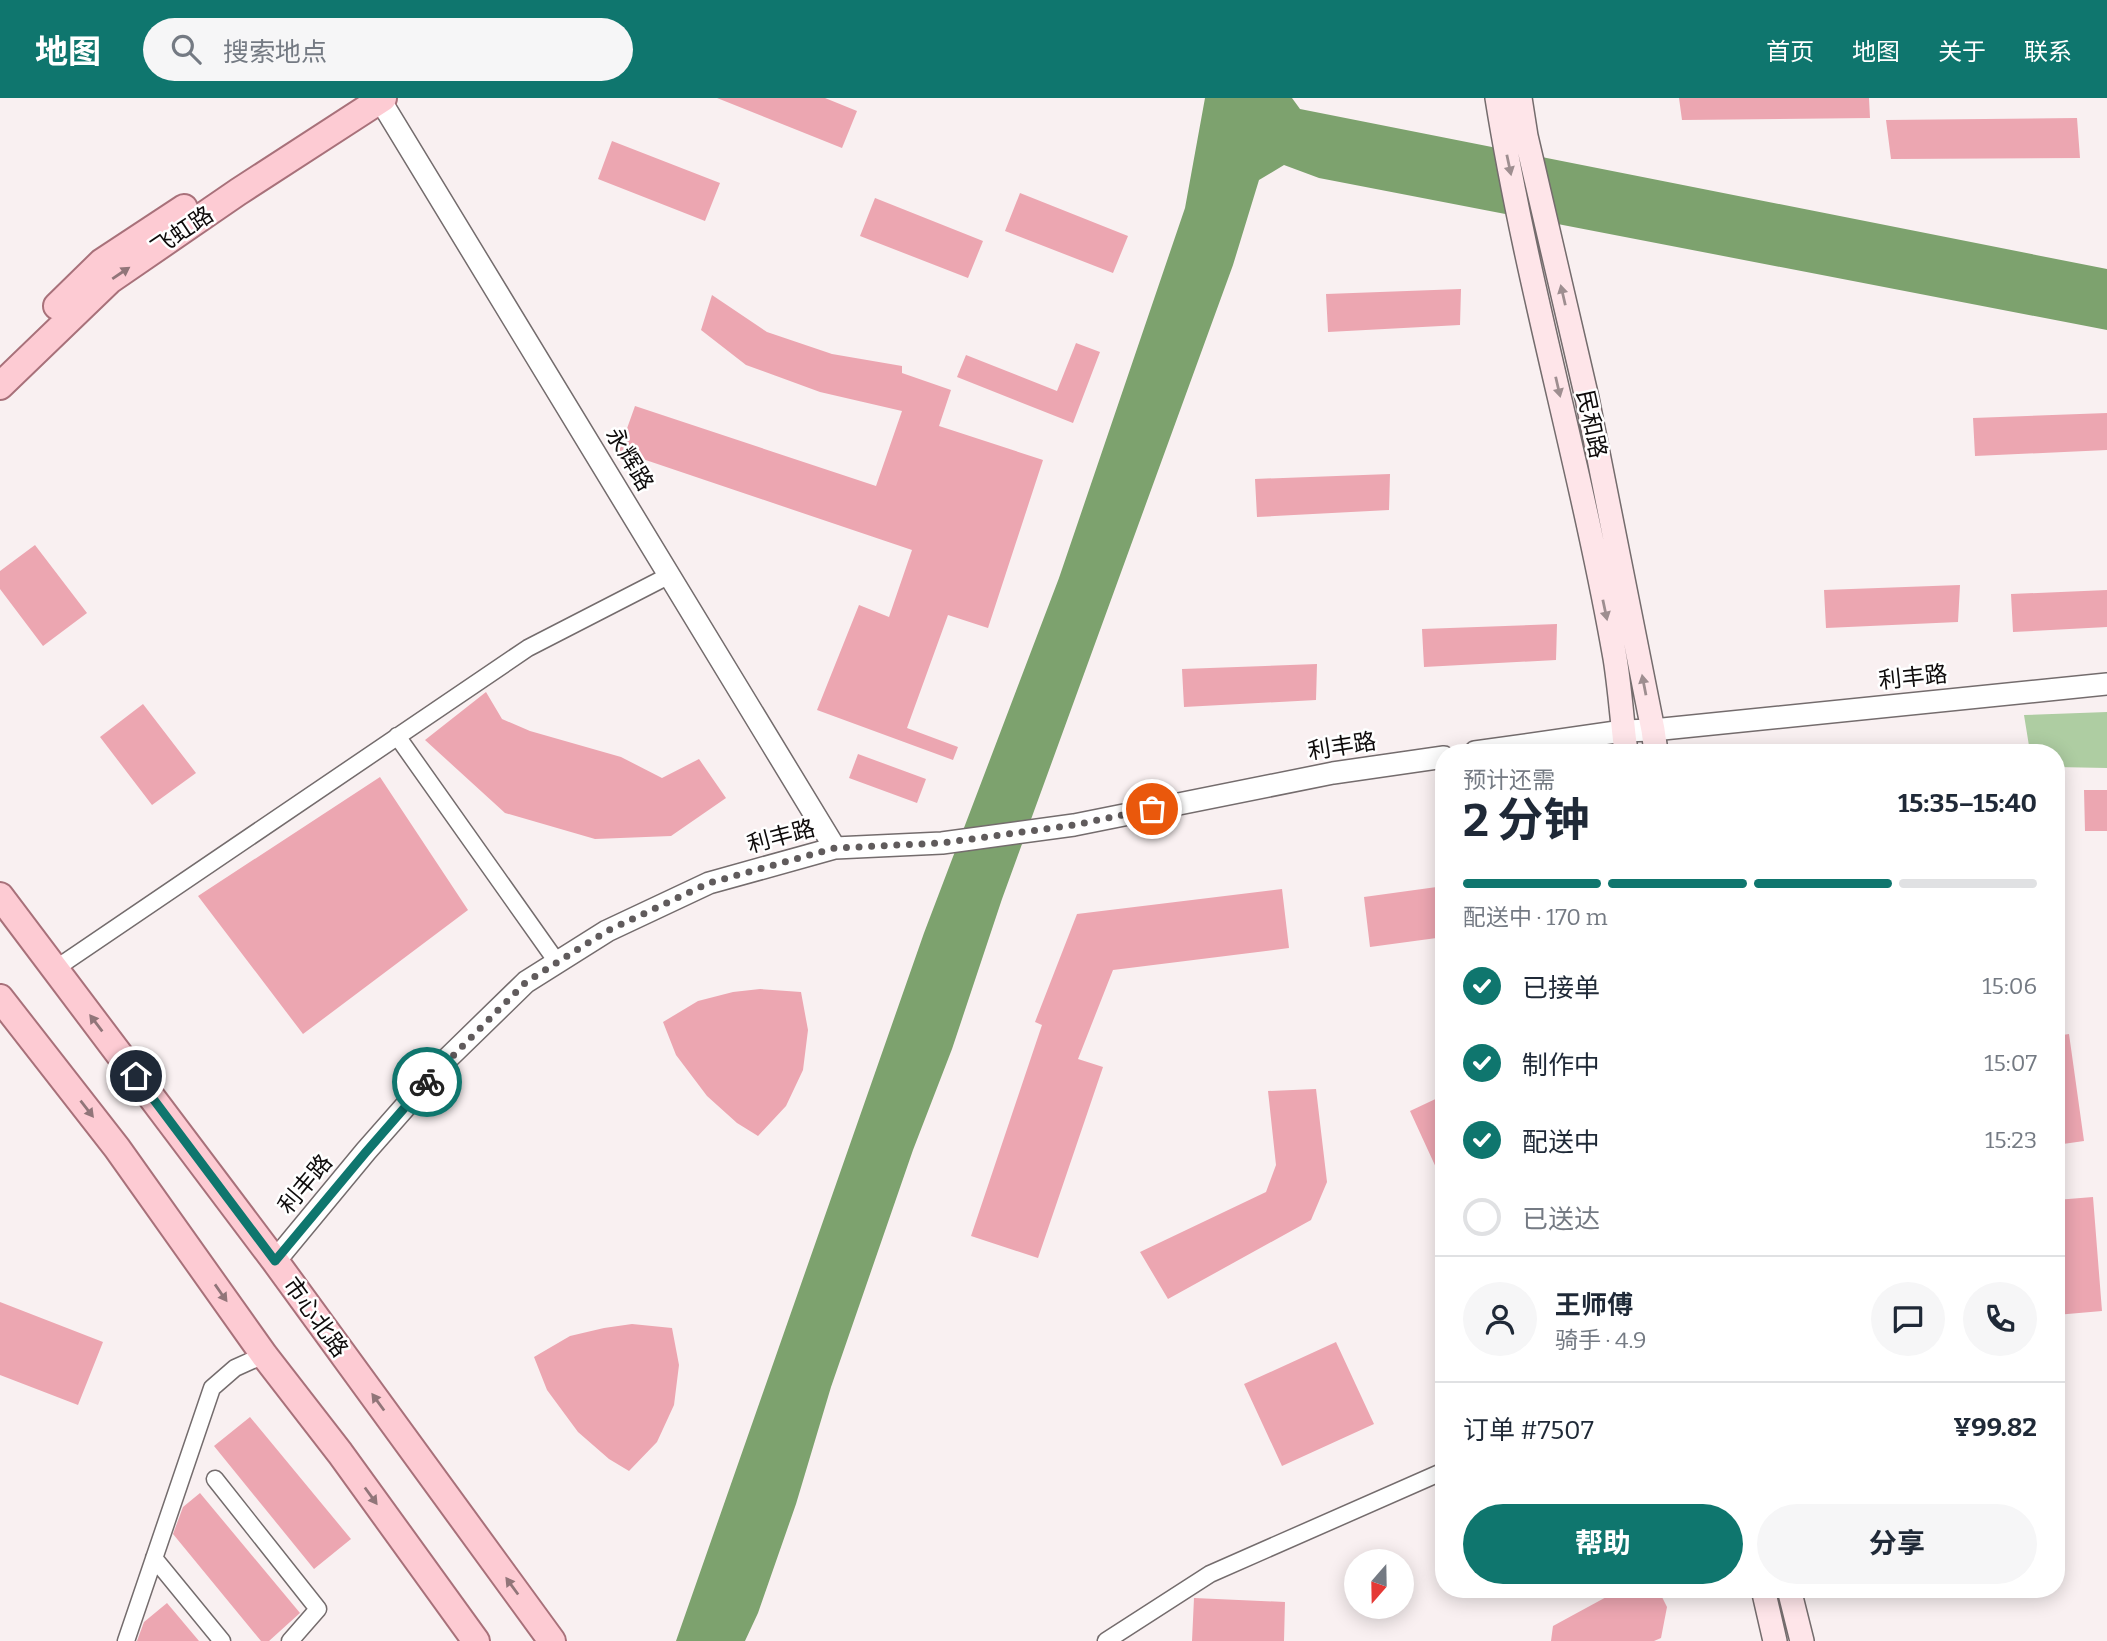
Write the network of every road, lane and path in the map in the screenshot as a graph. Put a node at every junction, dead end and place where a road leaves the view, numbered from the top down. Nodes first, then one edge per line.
1 (353, 98) edge
2 (1497, 98) edge
3 (1520, 98) edge
4 (381, 99) edge
5 (0, 363) edge
6 (0, 386) edge
7 (670, 575) junction
8 (2107, 684) edge
9 (397, 736) junction
10 (1655, 741) edge
11 (1625, 742) edge
12 (1595, 744) edge
13 (1435, 758) edge
14 (835, 848) junction
15 (0, 896) edge
16 (557, 962) junction
17 (55, 969) junction
18 (0, 998) edge
19 (275, 1261) junction
20 (264, 1355) junction
21 (1435, 1475) edge
22 (215, 1479) dead end
23 (154, 1558) junction
24 (1764, 1598) edge
25 (1765, 1598) edge
26 (1791, 1598) edge
27 (126, 1641) edge
28 (222, 1641) edge
29 (290, 1641) edge
30 (476, 1641) edge
31 (552, 1641) edge
32 (1105, 1641) edge
33 (1767, 1641) edge
34 (1775, 1641) edge
35 (1804, 1641) edge

1 - 5 main road, 飞虹路
2 -> 11 main road, 民和路
10 -> 3 main road, 民和路
6 -> 4 main road, 飞虹路
4 - 7 street, 永辉路
7 - 9 street
7 - 14 street, 永辉路
8 - 10 street, 利丰路
9 - 16 street
9 - 17 street
10 - 11 street, 利丰路
11 - 12 street, 利丰路
13 - 14 street, 利丰路
14 - 16 street, 利丰路
15 - 17 main road, 市心北路
16 - 19 street, 利丰路
19 -> 17 main road, 市心北路
18 -> 20 main road
31 -> 19 main road, 市心北路
20 - 23 street
20 -> 30 main road
21 - 32 street
22 - 29 street
23 - 27 street
23 - 28 street
24 - 33 main road
25 - 34 main road
26 - 35 main road

